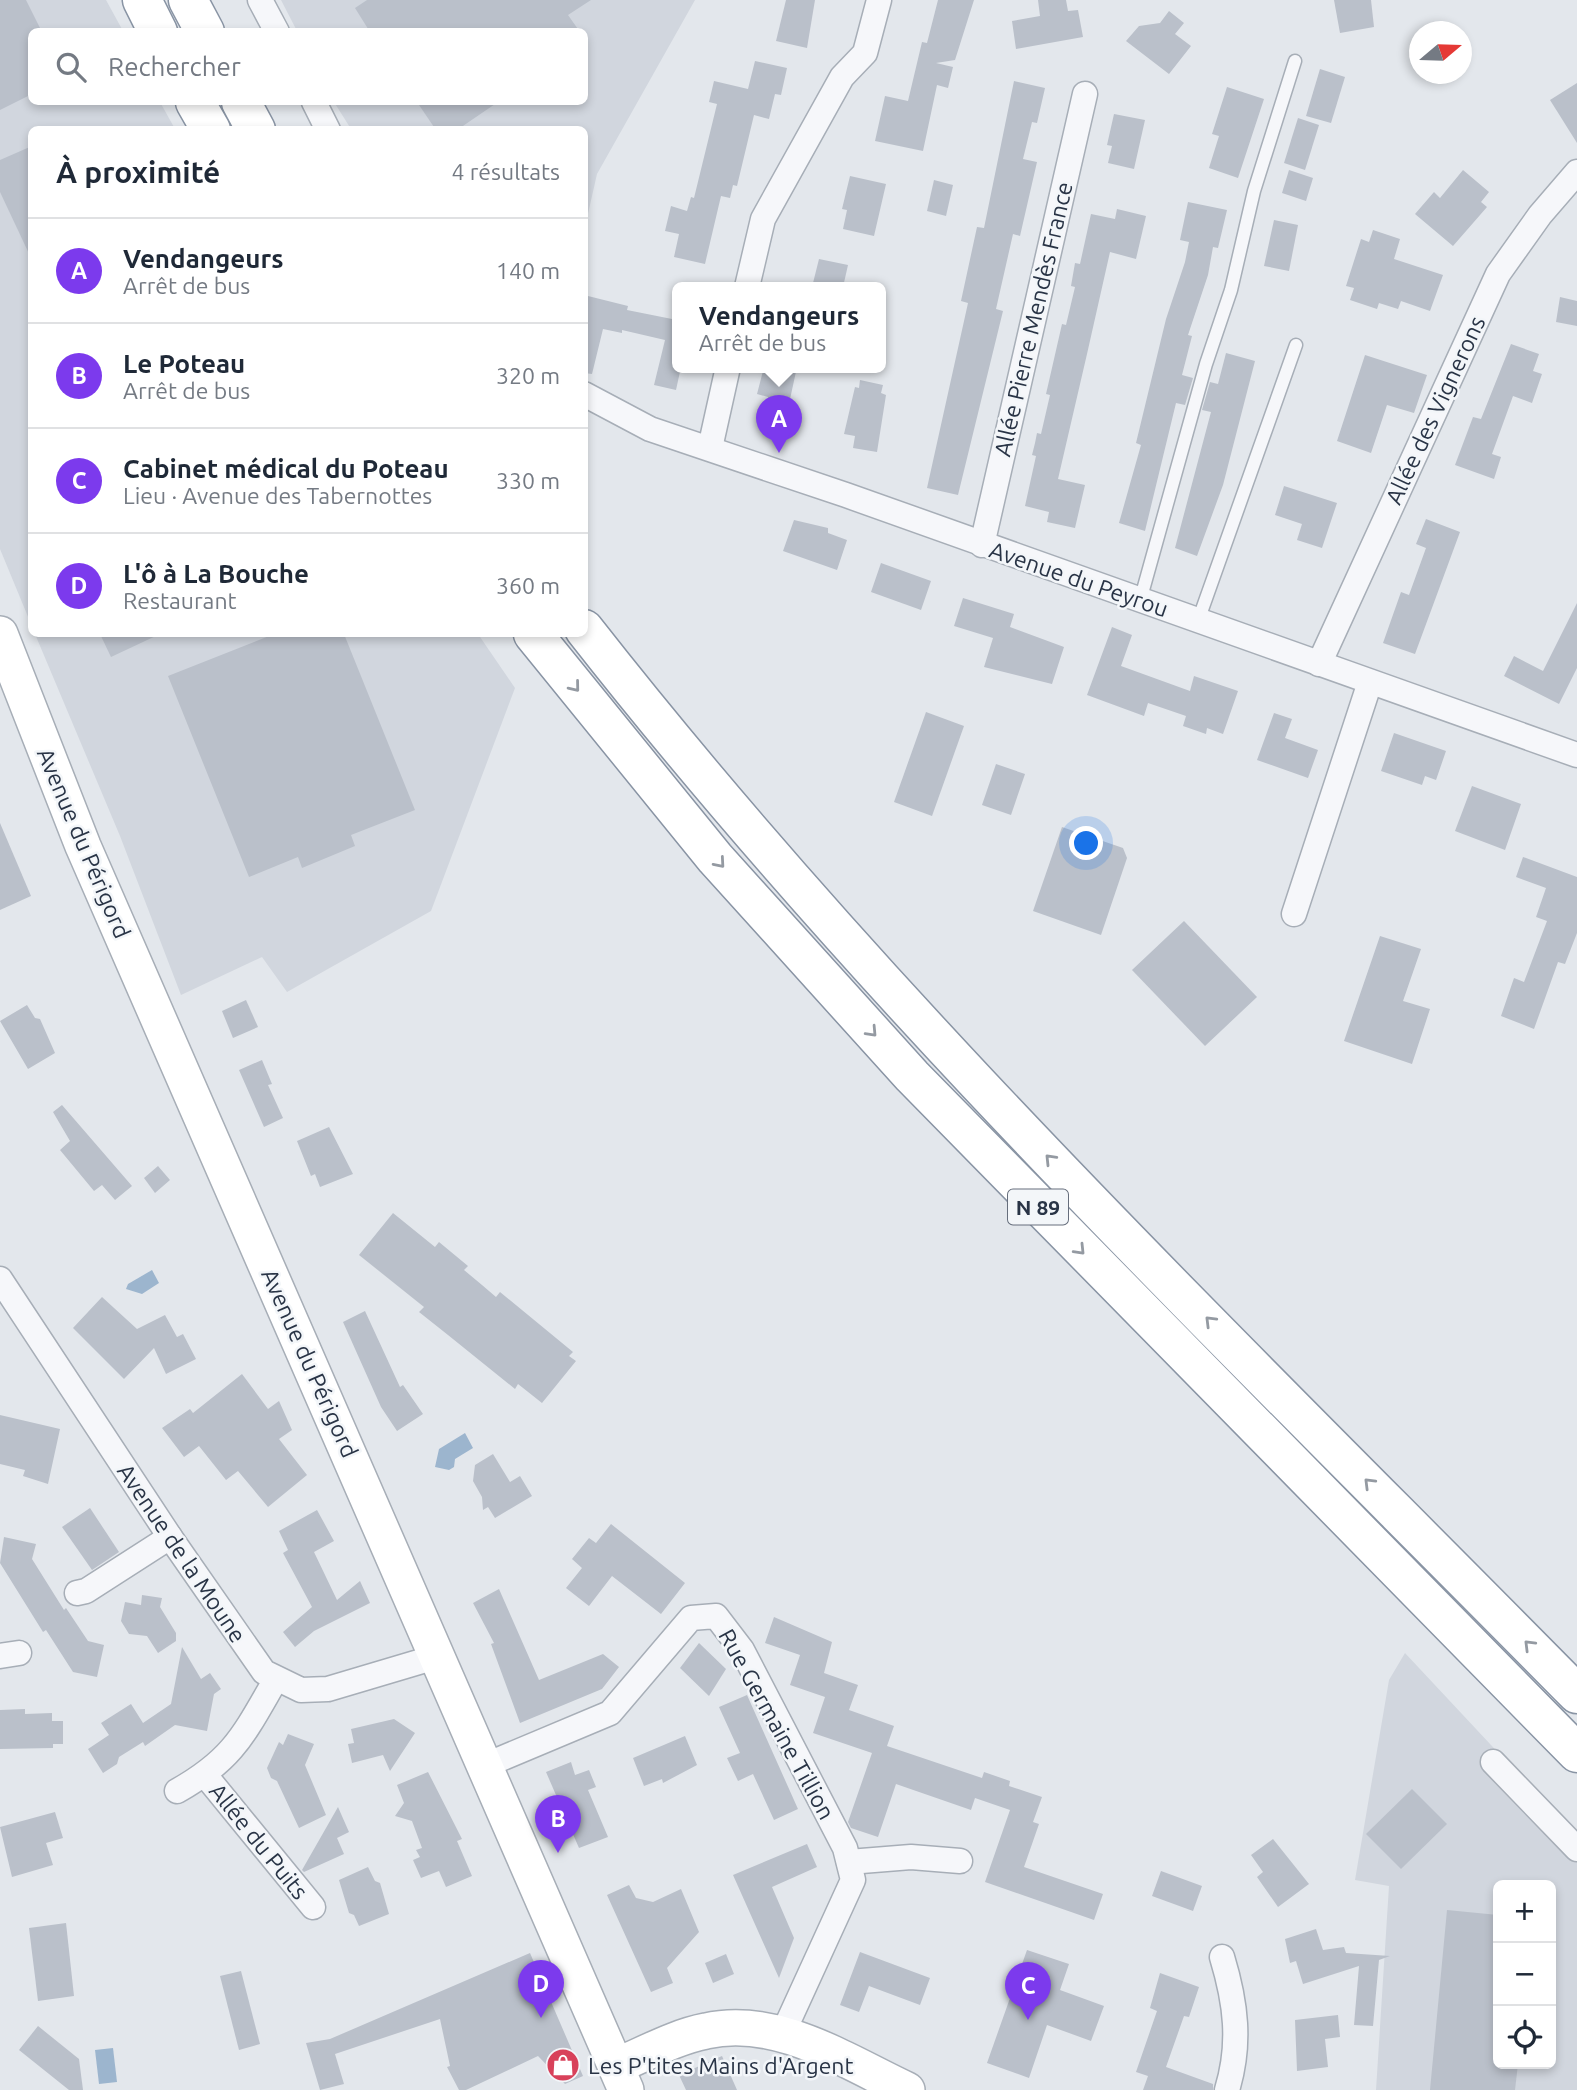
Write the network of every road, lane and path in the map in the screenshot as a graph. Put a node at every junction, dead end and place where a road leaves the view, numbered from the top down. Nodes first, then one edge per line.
1 (142, 0) edge
2 (188, 0) edge
3 (260, 0) edge
4 (879, 0) edge
5 (156, 28) edge
6 (203, 28) edge
7 (275, 28) edge
8 (1295, 61) dead end
9 (1085, 94) dead end
10 (197, 105) edge
11 (243, 105) edge
12 (316, 105) edge
13 (209, 126) edge
14 (254, 126) edge
15 (326, 126) edge
16 (1577, 172) edge
17 (748, 282) edge
18 (1296, 345) dead end
19 (728, 373) edge
20 (588, 396) edge
21 (710, 448) junction
22 (982, 545) junction
23 (1140, 601) junction
24 (1198, 621) junction
25 (0, 634) edge
26 (588, 634) edge
27 (535, 637) edge
28 (1320, 664) junction
29 (1370, 682) junction
30 (1577, 755) edge
31 (1294, 914) dead end
32 (0, 1279) edge
33 (170, 1538) junction
34 (77, 1593) dead end
35 (439, 1656) junction
36 (276, 1679) junction
37 (1577, 1694) edge
38 (1576, 1753) edge
39 (1493, 1762) dead end
40 (486, 1765) junction
41 (205, 1775) junction
42 (177, 1791) dead end
43 (1577, 1849) edge
44 (960, 1861) dead end
45 (849, 1863) junction
46 (313, 1908) dead end
47 (1222, 1957) dead end
48 (783, 2033) junction
49 (621, 2078) edge
50 (907, 2090) edge
51 (1227, 2090) edge

1 - 5 highway
2 - 6 highway
3 - 7 street
4 - 17 street
8 - 23 lane
9 - 22 street, Allée Pierre Mendès France
10 - 13 highway
11 - 14 highway
12 - 15 street
16 - 28 street, Allée des Vignerons
18 - 24 lane
19 - 21 street
20 - 21 street, Avenue du Peyrou
21 - 22 street, Avenue du Peyrou
22 - 23 street, Avenue du Peyrou
23 - 24 street, Avenue du Peyrou
24 - 28 street, Avenue du Peyrou
25 - 35 street, Avenue du Périgord
37 -> 26 highway, N 89
27 -> 38 highway, N 89
28 - 29 street, Avenue du Peyrou
29 - 30 street, Avenue du Peyrou
29 - 31 street
32 - 33 street, Avenue de la Moune
33 - 34 street
33 - 36 street, Avenue de la Moune
35 - 36 street, Avenue de la Moune
35 - 40 street, Avenue du Périgord
36 - 41 street, Allée du Puits
39 - 43 street
40 - 45 street, Rue Germaine Tillion
40 - 49 street, Avenue du Périgord
41 - 42 street, Allée du Puits
41 - 46 street, Allée du Puits
44 - 45 street
45 - 48 street, Rue Germaine Tillion
47 - 51 street
48 - 49 street
48 - 50 street

